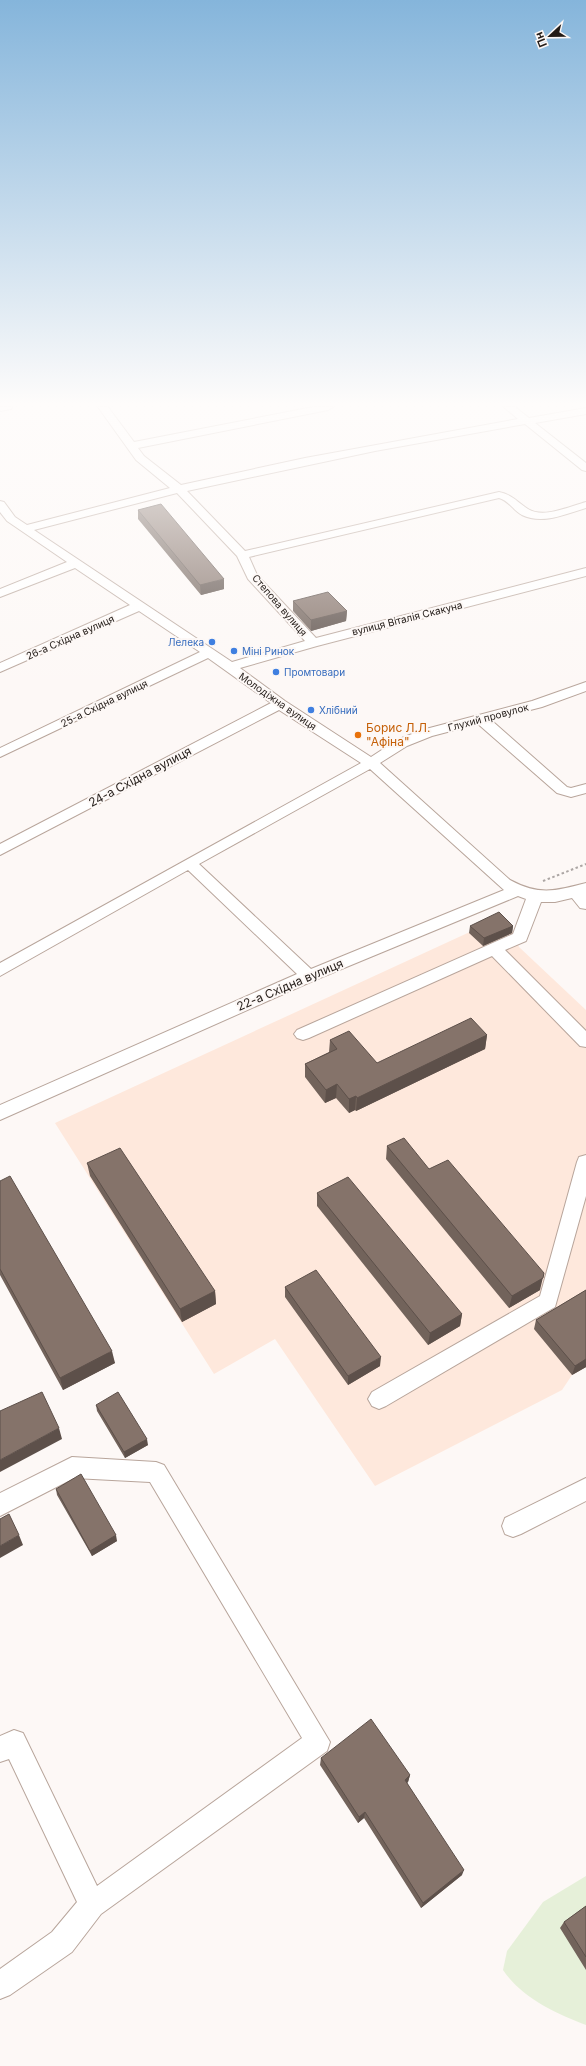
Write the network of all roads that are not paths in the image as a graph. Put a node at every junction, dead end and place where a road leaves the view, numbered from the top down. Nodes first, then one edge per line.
1 (120, 503) edge
2 (193, 503) edge
3 (463, 503) edge
4 (517, 503) edge
5 (0, 504) edge
6 (586, 505) edge
7 (6, 521) edge
8 (27, 528) junction
9 (242, 555) junction
10 (76, 563) junction
11 (586, 572) edge
12 (0, 593) edge
13 (139, 606) junction
14 (313, 643) junction
15 (208, 653) junction
16 (230, 667) junction
17 (0, 668) edge
18 (586, 686) edge
19 (280, 704) junction
20 (482, 720) junction
21 (0, 753) edge
22 (371, 763) junction
23 (586, 788) edge
24 (0, 850) edge
25 (189, 863) junction
26 (581, 890) edge
27 (517, 891) junction
28 (535, 896) junction
29 (586, 904) edge
30 (494, 949) junction
31 (0, 970) edge
32 (310, 976) junction
33 (303, 1034) dead end
34 (586, 1041) edge
35 (0, 1113) edge
36 (586, 1162) edge
37 (379, 1399) dead end
38 (586, 1489) edge
39 (0, 1505) edge
40 (513, 1526) dead end
41 (0, 1750) edge
42 (92, 1905) junction
43 (0, 1985) edge

1 - 8 street
2 - 9 street, Степова вулиця
3 - 9 street
4 - 6 street
5 - 7 street, Молодіжна вулиця
7 - 8 street, Молодіжна вулиця
8 - 10 street, Молодіжна вулиця
9 - 14 street, Степова вулиця
10 - 12 street
10 - 13 street, Молодіжна вулиця
11 - 14 street, вулиця Віталія Скакуна
13 - 15 street, Молодіжна вулиця
13 - 17 street, 26-а Східна вулиця
14 - 16 street, вулиця Віталія Скакуна
15 - 16 street, Молодіжна вулиця
15 - 21 street, 25-а Східна вулиця
16 - 19 street, Молодіжна вулиця
18 - 20 street, Глухий провулок
19 - 22 street, Молодіжна вулиця
19 - 24 street, 24-а Східна вулиця
20 - 22 street, Глухий провулок
20 - 23 street
22 - 25 street, Глухий провулок
22 - 27 street, Молодіжна вулиця
25 - 31 street, Глухий провулок
25 - 32 street
26 - 28 street
26 - 29 street
27 - 28 street
27 - 32 street, 22-а Східна вулиця
28 - 30 street
30 - 33 street
30 - 34 street
32 - 35 street, 22-а Східна вулиця
36 - 37 street
38 - 40 street
39 - 42 street
41 - 42 street
42 - 43 street

